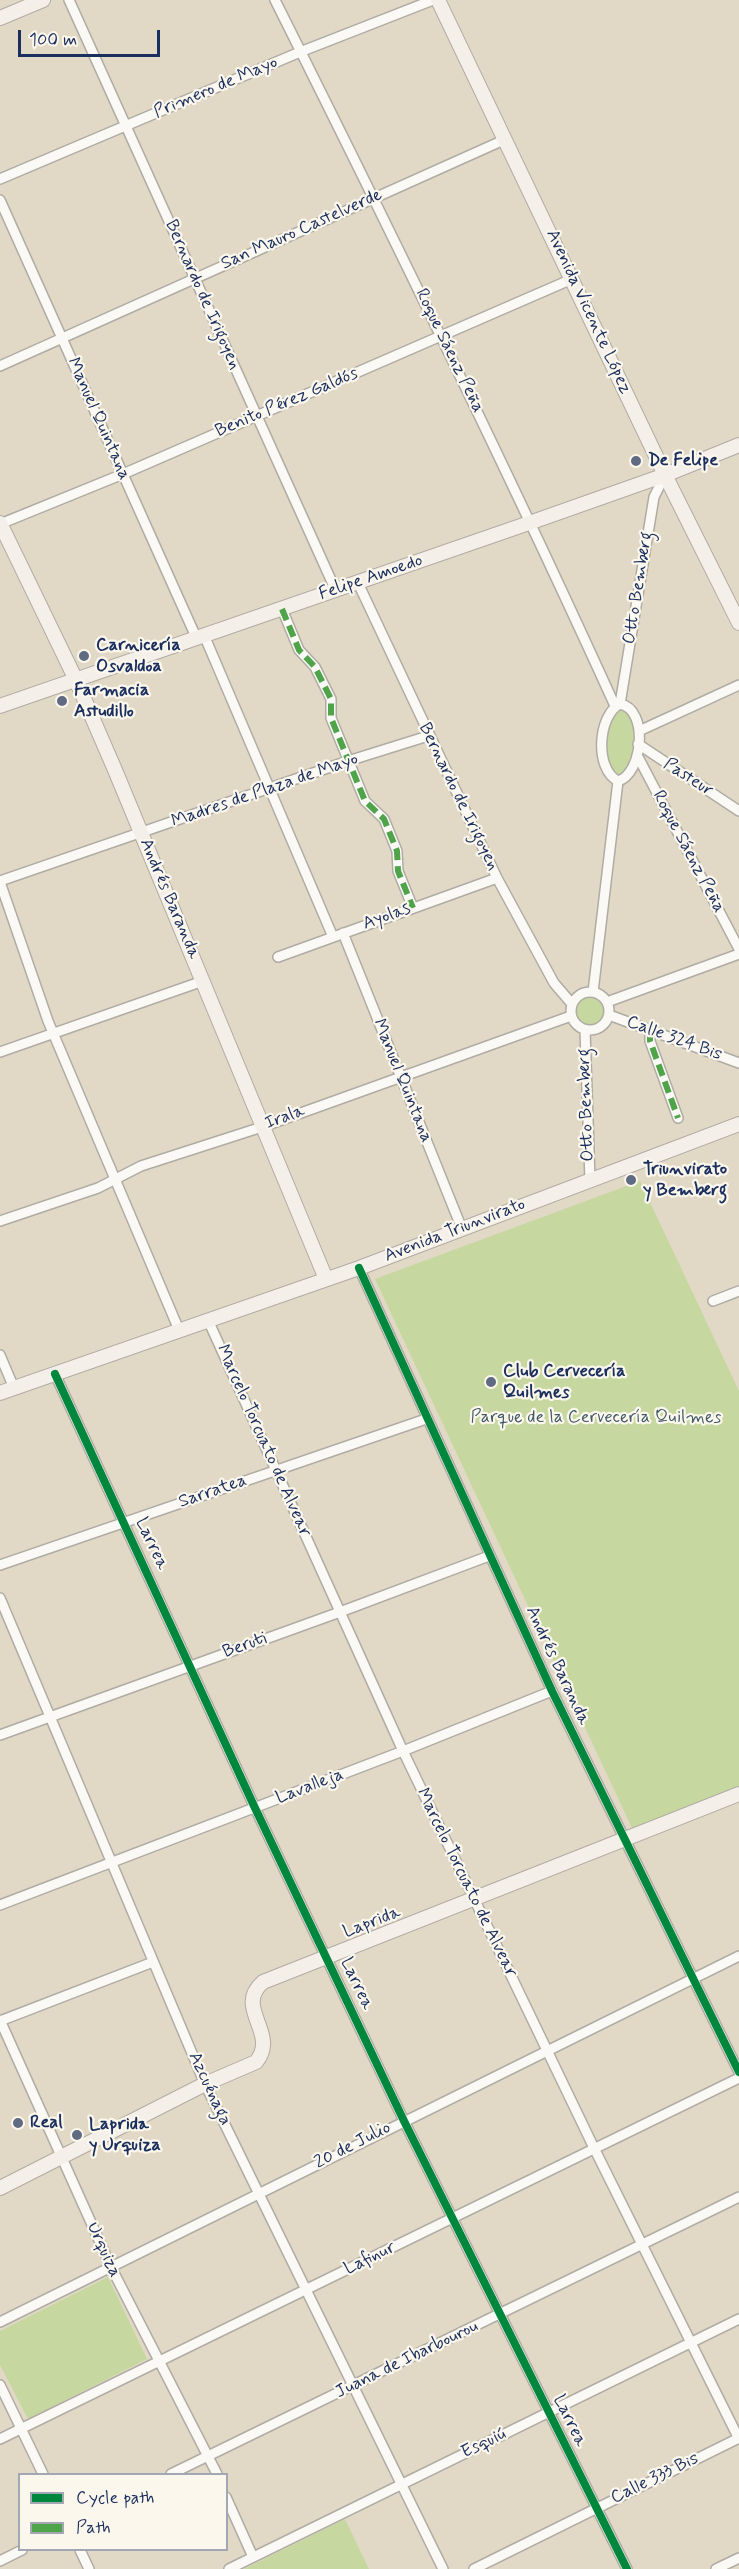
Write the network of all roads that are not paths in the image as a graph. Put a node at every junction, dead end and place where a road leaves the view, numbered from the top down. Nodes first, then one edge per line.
1 (43, 0) edge
2 (69, 0) edge
3 (274, 0) edge
4 (433, 0) edge
5 (438, 0) edge
6 (0, 18) edge
7 (300, 52) junction
8 (125, 127) junction
9 (506, 139) junction
10 (0, 179) edge
11 (373, 198) junction
12 (0, 200) edge
13 (195, 278) junction
14 (573, 279) junction
15 (442, 335) junction
16 (62, 339) junction
17 (0, 366) edge
18 (257, 416) junction
19 (739, 445) edge
20 (123, 474) junction
21 (665, 475) junction
22 (532, 522) junction
23 (0, 524) edge
24 (358, 583) junction
25 (336, 591) junction
26 (282, 609) junction
27 (739, 623) edge
28 (200, 636) junction
29 (76, 680) junction
30 (739, 685) edge
31 (618, 705) junction
32 (0, 706) edge
33 (639, 731) junction
34 (428, 736) junction
35 (638, 744) junction
36 (637, 754) junction
37 (348, 761) junction
38 (618, 781) junction
39 (270, 788) junction
40 (739, 811) edge
41 (142, 834) junction
42 (497, 878) junction
43 (0, 882) edge
44 (413, 908) junction
45 (343, 933) junction
46 (333, 937) junction
47 (739, 951) edge
48 (278, 957) dead end
49 (203, 981) junction
50 (593, 992) junction
51 (607, 1002) junction
52 (572, 1004) junction
53 (609, 1015) junction
54 (571, 1016) junction
55 (585, 1030) junction
56 (650, 1030) junction
57 (53, 1034) junction
58 (0, 1052) edge
59 (739, 1063) edge
60 (399, 1077) junction
61 (678, 1118) dead end
62 (262, 1127) junction
63 (737, 1129) edge
64 (113, 1179) junction
65 (590, 1181) junction
66 (0, 1221) edge
67 (462, 1229) junction
68 (359, 1268) junction
69 (326, 1279) junction
70 (739, 1291) edge
71 (713, 1301) dead end
72 (208, 1320) junction
73 (179, 1330) junction
74 (0, 1355) edge
75 (55, 1374) junction
76 (14, 1388) junction
77 (0, 1393) edge
78 (426, 1419) junction
79 (276, 1470) junction
80 (125, 1522) junction
81 (489, 1556) junction
82 (0, 1566) edge
83 (0, 1598) edge
84 (340, 1612) junction
85 (191, 1665) junction
86 (552, 1691) junction
87 (49, 1717) junction
88 (0, 1735) edge
89 (403, 1751) junction
90 (739, 1794) edge
91 (255, 1808) junction
92 (624, 1840) junction
93 (111, 1862) junction
94 (474, 1899) junction
95 (0, 1905) edge
96 (739, 1956) edge
97 (327, 1957) junction
98 (153, 1962) junction
99 (694, 1980) junction
100 (0, 2020) edge
101 (548, 2052) junction
102 (739, 2072) edge
103 (739, 2078) edge
104 (205, 2084) junction
105 (404, 2121) junction
106 (594, 2148) junction
107 (60, 2157) junction
108 (0, 2188) edge
109 (258, 2193) junction
110 (739, 2197) edge
111 (453, 2218) junction
112 (642, 2244) junction
113 (111, 2267) junction
114 (306, 2290) junction
115 (500, 2314) junction
116 (739, 2319) edge
117 (0, 2322) edge
118 (690, 2342) junction
119 (159, 2362) junction
120 (0, 2385) edge
121 (354, 2386) junction
122 (549, 2412) junction
123 (21, 2429) junction
124 (739, 2438) edge
125 (0, 2439) edge
126 (206, 2456) junction
127 (42, 2473) edge
128 (175, 2473) edge
129 (216, 2473) edge
130 (402, 2484) junction
131 (228, 2501) edge
132 (595, 2508) junction
133 (20, 2551) edge
134 (80, 2551) edge
135 (253, 2557) junction
136 (739, 2558) edge
137 (0, 2560) edge
138 (89, 2569) edge
139 (229, 2569) edge
140 (443, 2569) edge
141 (474, 2569) edge
142 (627, 2569) edge
143 (716, 2569) edge

1 - 6 main road
2 - 8 street, Bernardo de Irigoyen
3 - 7 street, Roque Sáenz Peña
4 - 7 street, Primero de Mayo
5 - 9 main road, Avenida Vicente López
7 - 8 street, Primero de Mayo
7 - 11 street, Roque Sáenz Peña
8 - 10 street, Primero de Mayo
8 - 13 street, Bernardo de Irigoyen
9 - 11 street, San Mauro Castelverde
9 - 14 main road, Avenida Vicente López
11 - 13 street, San Mauro Castelverde
11 - 15 street, Roque Sáenz Peña
12 - 16 street, Manuel Quintana
13 - 16 street, San Mauro Castelverde
13 - 18 street, Bernardo de Irigoyen
14 - 15 street, Benito Pérez Galdós
14 - 21 main road, Avenida Vicente López
15 - 18 street, Benito Pérez Galdós
15 - 22 street, Roque Sáenz Peña
16 - 17 street, San Mauro Castelverde
16 - 20 street, Manuel Quintana
18 - 20 street, Benito Pérez Galdós
18 - 25 street, Bernardo de Irigoyen
19 - 21 main road, Felipe Amoedo
20 - 23 street, Benito Pérez Galdós
20 - 28 street, Manuel Quintana
21 - 22 main road, Felipe Amoedo
21 - 27 main road, Avenida Vicente López
21 - 31 street, Otto Bemberg
22 - 24 main road, Felipe Amoedo
22 - 31 street, Roque Sáenz Peña
23 - 29 main road, Andrés Baranda
24 - 25 main road, Felipe Amoedo
24 - 34 street, Bernardo de Irigoyen
25 - 26 main road, Felipe Amoedo
26 - 28 main road, Felipe Amoedo
26 - 37 street
28 - 29 main road, Felipe Amoedo
28 - 39 street, Manuel Quintana
29 - 32 main road, Felipe Amoedo
29 - 41 main road, Andrés Baranda
30 - 33 street
31 - 33 street, Roque Sáenz Peña
31 - 38 street, Otto Bemberg
33 - 35 street
34 - 37 street, Madres de Plaza de Mayo
34 - 42 street, Bernardo de Irigoyen
35 - 36 street
35 - 40 street, Pasteur
36 - 38 street
36 - 47 street, Roque Sáenz Peña
37 - 39 street, Madres de Plaza de Mayo
37 - 44 street
38 - 50 street
39 - 41 street, Madres de Plaza de Mayo
39 - 46 street, Manuel Quintana
41 - 43 street, Madres de Plaza de Mayo
41 - 49 main road, Andrés Baranda
42 - 44 street, Ayolas
42 - 52 street, Bernardo de Irigoyen
43 - 57 street
44 - 45 street, Ayolas
45 - 46 street, Ayolas
45 - 60 street, Manuel Quintana
46 - 48 street, Ayolas
47 - 51 street
49 - 57 street
49 - 62 main road, Andrés Baranda
50 - 51 street
50 - 52 street
51 - 53 street
52 - 54 street
53 - 55 street
53 - 56 street, Calle 324 Bis
54 - 55 street
54 - 60 street, Irala
55 - 65 street, Otto Bemberg
56 - 59 street, Calle 324 Bis
56 - 61 street
57 - 58 street
57 - 64 street
60 - 62 street, Irala
60 - 67 street, Manuel Quintana
62 - 64 street, Irala
62 - 69 main road, Andrés Baranda
63 - 65 main road, Avenida Triunvirato
64 - 66 street, Irala
64 - 73 street
65 - 67 main road, Avenida Triunvirato
67 - 68 main road, Avenida Triunvirato
68 - 69 main road, Avenida Triunvirato
68 - 78 street, Andrés Baranda
69 - 72 main road, Avenida Triunvirato
70 - 71 street
72 - 73 main road, Avenida Triunvirato
72 - 79 street, Marcelo Torcuato de Alvear
73 - 75 main road, Avenida Triunvirato
74 - 76 street
75 - 76 main road, Avenida Triunvirato
75 - 80 street, Larrea
76 - 77 main road, Avenida Triunvirato
78 - 79 street, Sarratea
78 - 81 street, Andrés Baranda
79 - 80 street, Sarratea
79 - 84 street, Marcelo Torcuato de Alvear
80 - 82 street, Sarratea
80 - 85 street, Larrea
81 - 84 street, Beruti
81 - 86 street, Andrés Baranda
83 - 87 street, Azcuénaga
84 - 85 street, Beruti
84 - 89 street, Marcelo Torcuato de Alvear
85 - 87 street, Beruti
85 - 91 street, Larrea
86 - 89 street, Lavalleja
86 - 92 street, Andrés Baranda
87 - 88 street, Beruti
87 - 93 street, Azcuénaga
89 - 91 street, Lavalleja
89 - 94 street, Marcelo Torcuato de Alvear
90 - 92 main road, Laprida
91 - 93 street, Lavalleja
91 - 97 street, Larrea
92 - 94 main road, Laprida
92 - 99 street, Andrés Baranda
93 - 95 street, Lavalleja
93 - 98 street, Azcuénaga
94 - 97 main road, Laprida
94 - 101 street, Marcelo Torcuato de Alvear
96 - 99 street, 20 de Julio
97 - 104 main road, Laprida
97 - 105 street, Larrea
98 - 100 street
98 - 104 street, Azcuénaga
99 - 101 street, 20 de Julio
99 - 102 street, Andrés Baranda
100 - 107 street, Urquiza
101 - 105 street, 20 de Julio
101 - 106 street, Marcelo Torcuato de Alvear
103 - 106 street, Lafinur
104 - 107 main road, Laprida
104 - 109 street, Azcuénaga
105 - 109 street, 20 de Julio
105 - 111 street, Larrea
106 - 111 street, Lafinur
106 - 112 street, Marcelo Torcuato de Alvear
107 - 108 main road, Laprida
107 - 113 street, Urquiza
109 - 113 street, 20 de Julio
109 - 114 street, Azcuénaga
110 - 112 street, Juana de Ibarbourou
111 - 114 street, Lafinur
111 - 115 street, Larrea
112 - 115 street, Juana de Ibarbourou
112 - 118 street, Marcelo Torcuato de Alvear
113 - 117 street, 20 de Julio
113 - 119 street, Urquiza
114 - 119 street, Lafinur
114 - 121 street, Azcuénaga
115 - 121 street, Juana de Ibarbourou
115 - 122 street, Larrea
116 - 118 street, Esquiú
118 - 122 street, Esquiú
118 - 124 street, Marcelo Torcuato de Alvear
119 - 123 street, Lafinur
119 - 126 street, Urquiza
120 - 123 street
121 - 126 street, Juana de Ibarbourou
121 - 130 street, Azcuénaga
122 - 130 street, Esquiú
122 - 132 street, Larrea
123 - 125 street, Lafinur
123 - 127 street
124 - 132 street, Calle 333 Bis
126 - 128 street, Juana de Ibarbourou
126 - 129 street, Urquiza
130 - 135 street, Esquiú
130 - 140 street, Azcuénaga
131 - 135 street
132 - 141 street, Calle 333 Bis
132 - 142 street, Larrea
133 - 137 street
134 - 138 street
135 - 139 street, Esquiú
136 - 143 street

